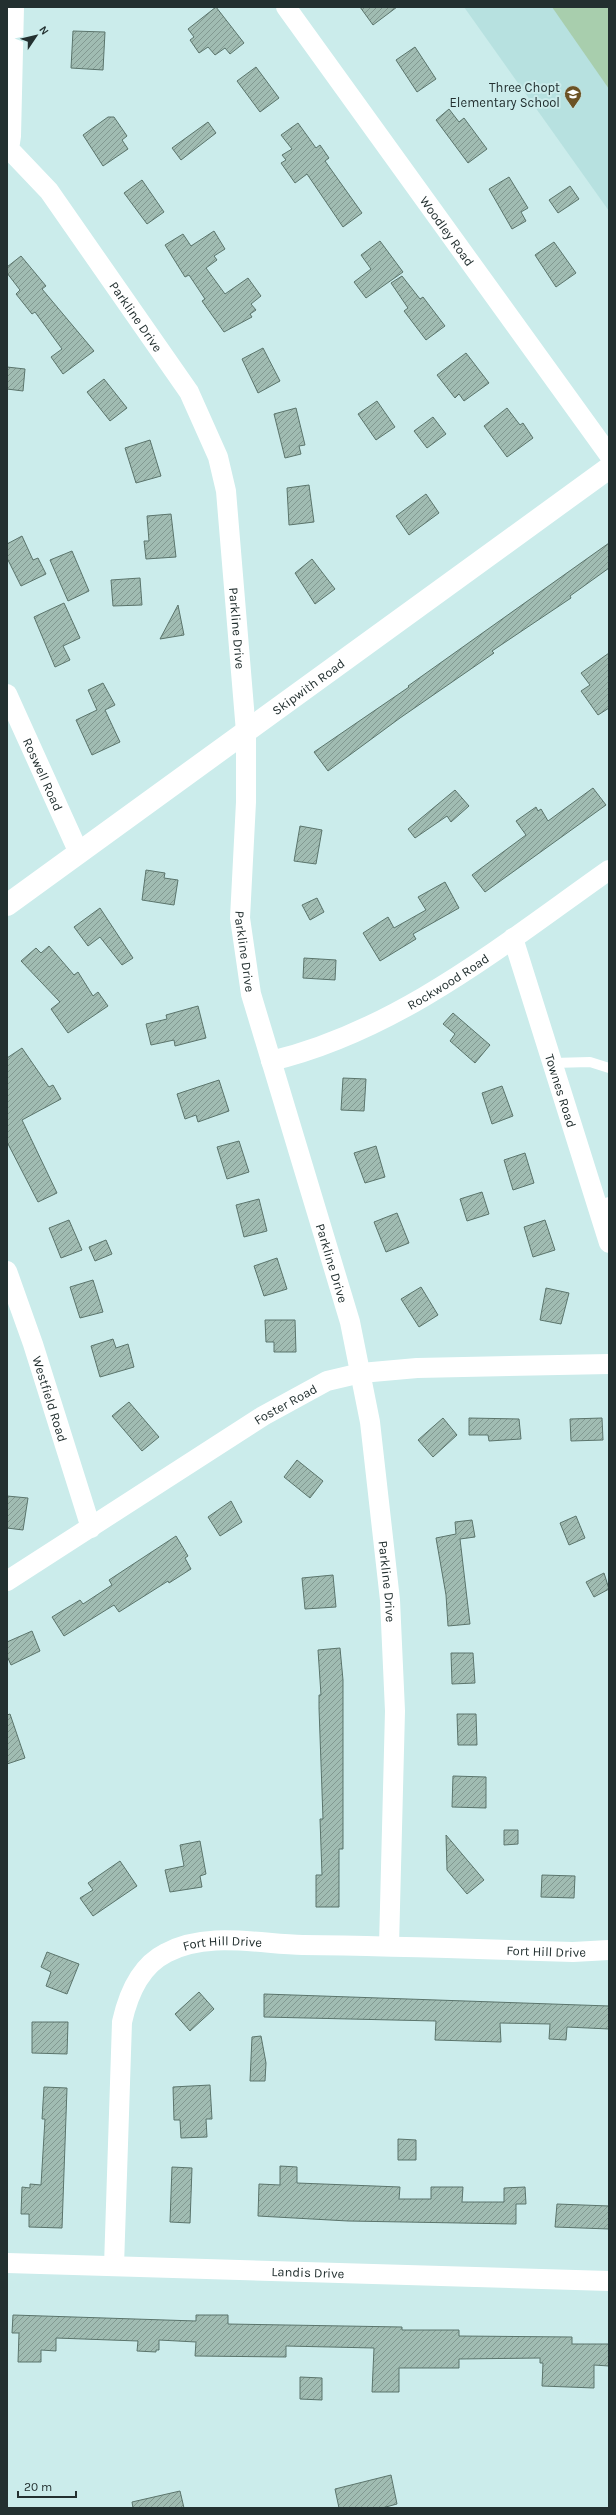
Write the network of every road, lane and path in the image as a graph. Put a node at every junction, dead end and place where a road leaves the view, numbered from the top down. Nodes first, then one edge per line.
1 (14, 7) edge
2 (286, 7) edge
3 (8, 152) edge
4 (609, 455) edge
5 (609, 468) edge
6 (7, 694) edge
7 (246, 732) junction
8 (79, 853) junction
9 (609, 870) edge
10 (7, 905) edge
11 (513, 938) junction
12 (271, 1061) junction
13 (553, 1063) junction
14 (609, 1068) edge
15 (603, 1204) edge
16 (609, 1243) edge
17 (7, 1271) edge
18 (609, 1364) edge
19 (361, 1373) junction
20 (91, 1528) junction
21 (7, 1581) edge
22 (389, 1946) junction
23 (609, 1950) edge
24 (7, 2263) edge
25 (114, 2266) junction
26 (609, 2281) edge

1 - 3 street, Parkline Drive
2 - 4 street, Woodley Road
3 - 7 street, Parkline Drive
5 - 7 main road, Skipwith Road
6 - 8 street, Roswell Road
7 - 8 main road, Skipwith Road
7 - 12 street, Parkline Drive
8 - 10 main road, Skipwith Road
9 - 11 street, Rockwood Road
11 - 12 street, Rockwood Road
11 - 13 street, Townes Road
12 - 19 street, Parkline Drive
13 - 14 lane
13 - 15 street, Townes Road
15 - 16 street, Townes Road
17 - 20 street, Westfield Road
18 - 19 street, Foster Road
19 - 20 street, Foster Road
19 - 22 street, Parkline Drive
20 - 21 street, Foster Road
22 - 23 street, Fort Hill Drive
22 - 25 street, Fort Hill Drive
24 - 25 street, Landis Drive
25 - 26 street, Landis Drive

